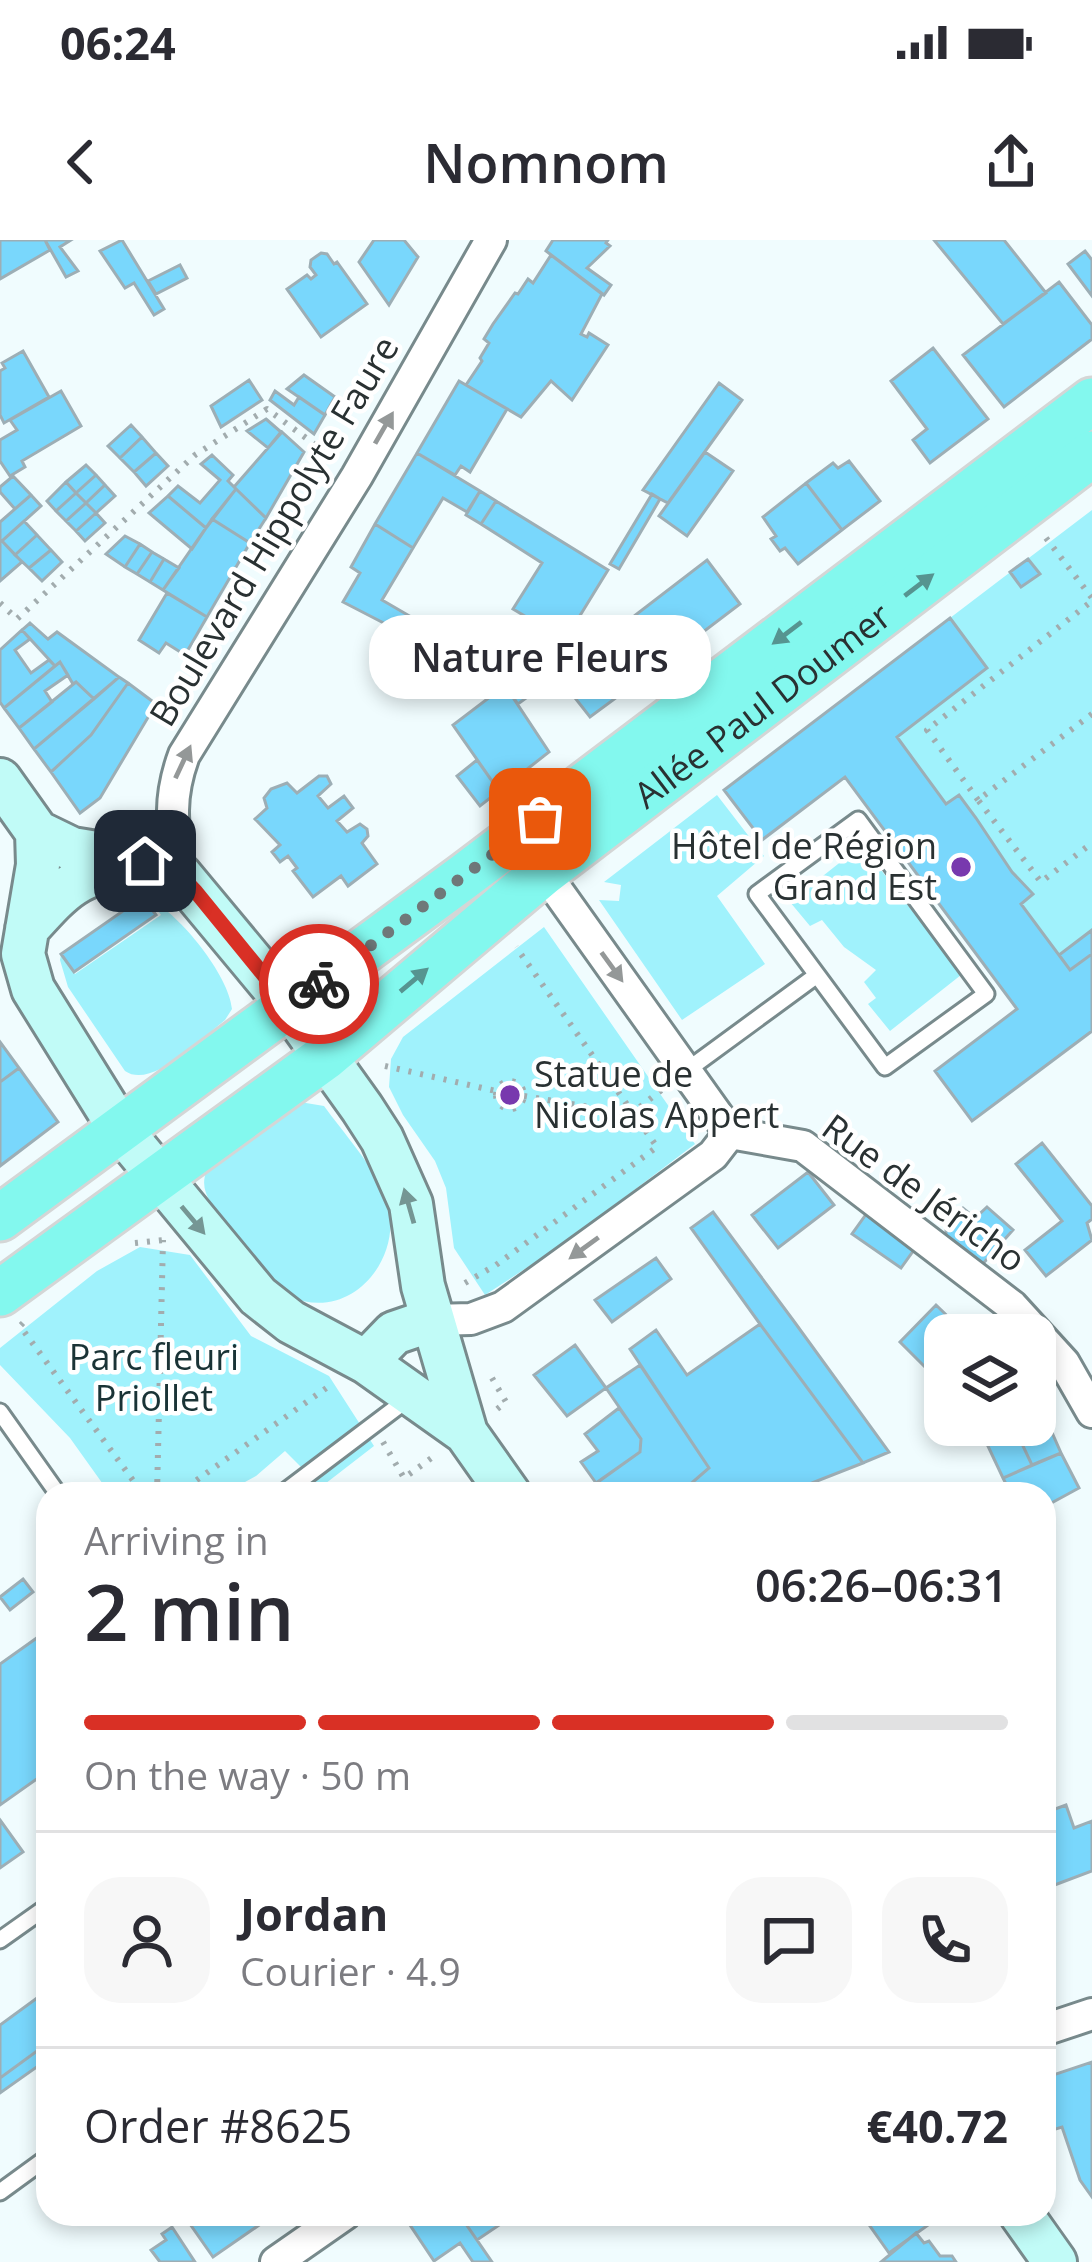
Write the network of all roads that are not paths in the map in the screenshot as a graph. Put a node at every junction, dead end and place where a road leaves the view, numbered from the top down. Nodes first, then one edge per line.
1 (491, 240) edge
2 (1092, 401) edge
3 (1092, 454) edge
4 (0, 780) edge
5 (37, 832) junction
6 (162, 868) junction
7 (544, 872) junction
8 (17, 945) edge
9 (817, 975) junction
10 (289, 1006) junction
11 (325, 1057) junction
12 (686, 1071) junction
13 (120, 1129) junction
14 (730, 1133) junction
15 (158, 1179) junction
16 (0, 1218) edge
17 (18, 1303) edge
18 (432, 1320) junction
19 (447, 1367) junction
20 (353, 1370) junction
21 (410, 1397) junction
22 (0, 1412) edge
23 (1092, 1412) edge
24 (466, 1433) junction
25 (50, 1482) edge
26 (298, 1482) edge
27 (501, 1482) edge
28 (36, 1914) edge
29 (0, 1940) edge
30 (1092, 2014) edge
31 (1056, 2026) edge
32 (36, 2166) edge
33 (0, 2192) edge
34 (328, 2226) edge
35 (1029, 2226) edge
36 (276, 2262) edge
37 (1054, 2262) edge

6 -> 1 street, Boulevard Hippolyte Faure
2 -> 10 main road, Allée Paul Doumer
7 -> 3 main road, Allée Paul Doumer
4 - 5 main road
5 - 6 main road
5 - 8 main road
6 - 8 main road
6 - 10 main road
11 -> 7 main road, Allée Paul Doumer
7 -> 12 street
8 - 13 main road
9 - 9 lane
9 - 12 lane
10 - 11 main road
10 - 13 main road, Allée Paul Doumer
11 - 15 main road, Allée Paul Doumer
18 -> 11 main road
12 - 14 street
13 - 15 main road
13 - 16 main road, Allée Paul Doumer
14 -> 18 street
14 - 23 street, Rue de Jéricho
15 - 17 main road, Allée Paul Doumer
15 -> 20 main road
18 - 19 main road
18 - 20 main road
19 - 21 lane
19 - 24 main road
20 - 21 main road
21 - 24 main road
21 - 26 lane
22 - 25 lane
24 - 27 main road
28 - 29 lane
30 - 31 street
32 - 33 lane
34 - 36 street
35 - 37 main road

